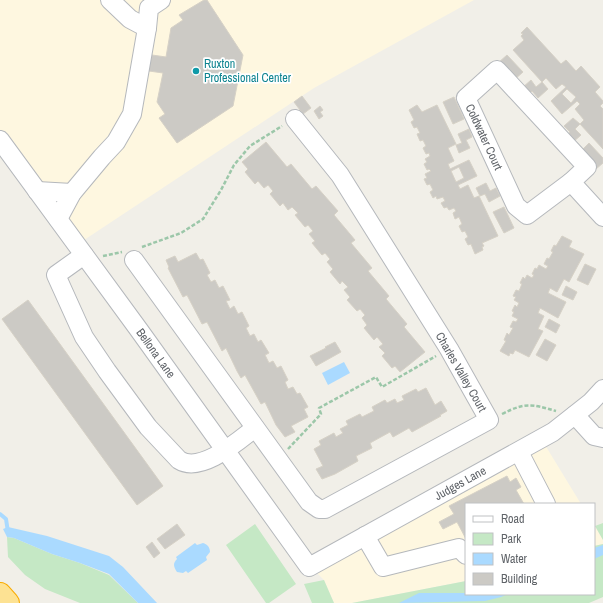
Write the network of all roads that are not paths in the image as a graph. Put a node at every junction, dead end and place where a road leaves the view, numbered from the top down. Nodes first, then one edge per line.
1 (110, 0) edge
2 (161, 0) edge
3 (147, 28) junction
4 (295, 119) road end
5 (0, 140) edge
6 (571, 182) junction
7 (37, 191) junction
8 (72, 193) junction
9 (603, 217) edge
10 (58, 219) junction
11 (134, 252) road end
12 (85, 257) junction
13 (603, 389) edge
14 (575, 415) junction
15 (256, 428) junction
16 (603, 438) edge
17 (225, 450) junction
18 (518, 452) junction
19 (545, 503) edge
20 (365, 536) junction
21 (465, 554) edge
22 (309, 567) joint
23 (0, 594) edge
24 (8, 603) edge

1 - 3 street
2 - 3 street
3 - 8 street
4 - 15 street, Charles Valley Court
5 - 7 street, Bellona Lane
6 - 6 street, Coldwater Court
6 - 9 street
7 - 8 street
7 - 10 street, Bellona Lane
8 - 10 street
10 - 12 street, Bellona Lane
11 - 15 street, Charles Valley Court
12 - 17 street, Bellona Lane
12 - 17 street
13 - 14 street, Judges Lane
14 - 16 street
14 - 18 street, Judges Lane
15 - 17 street
17 - 22 street, Bellona Lane
18 - 19 street
18 - 20 street, Judges Lane
20 - 21 street
20 - 22 street, Judges Lane
23 - 24 highway

